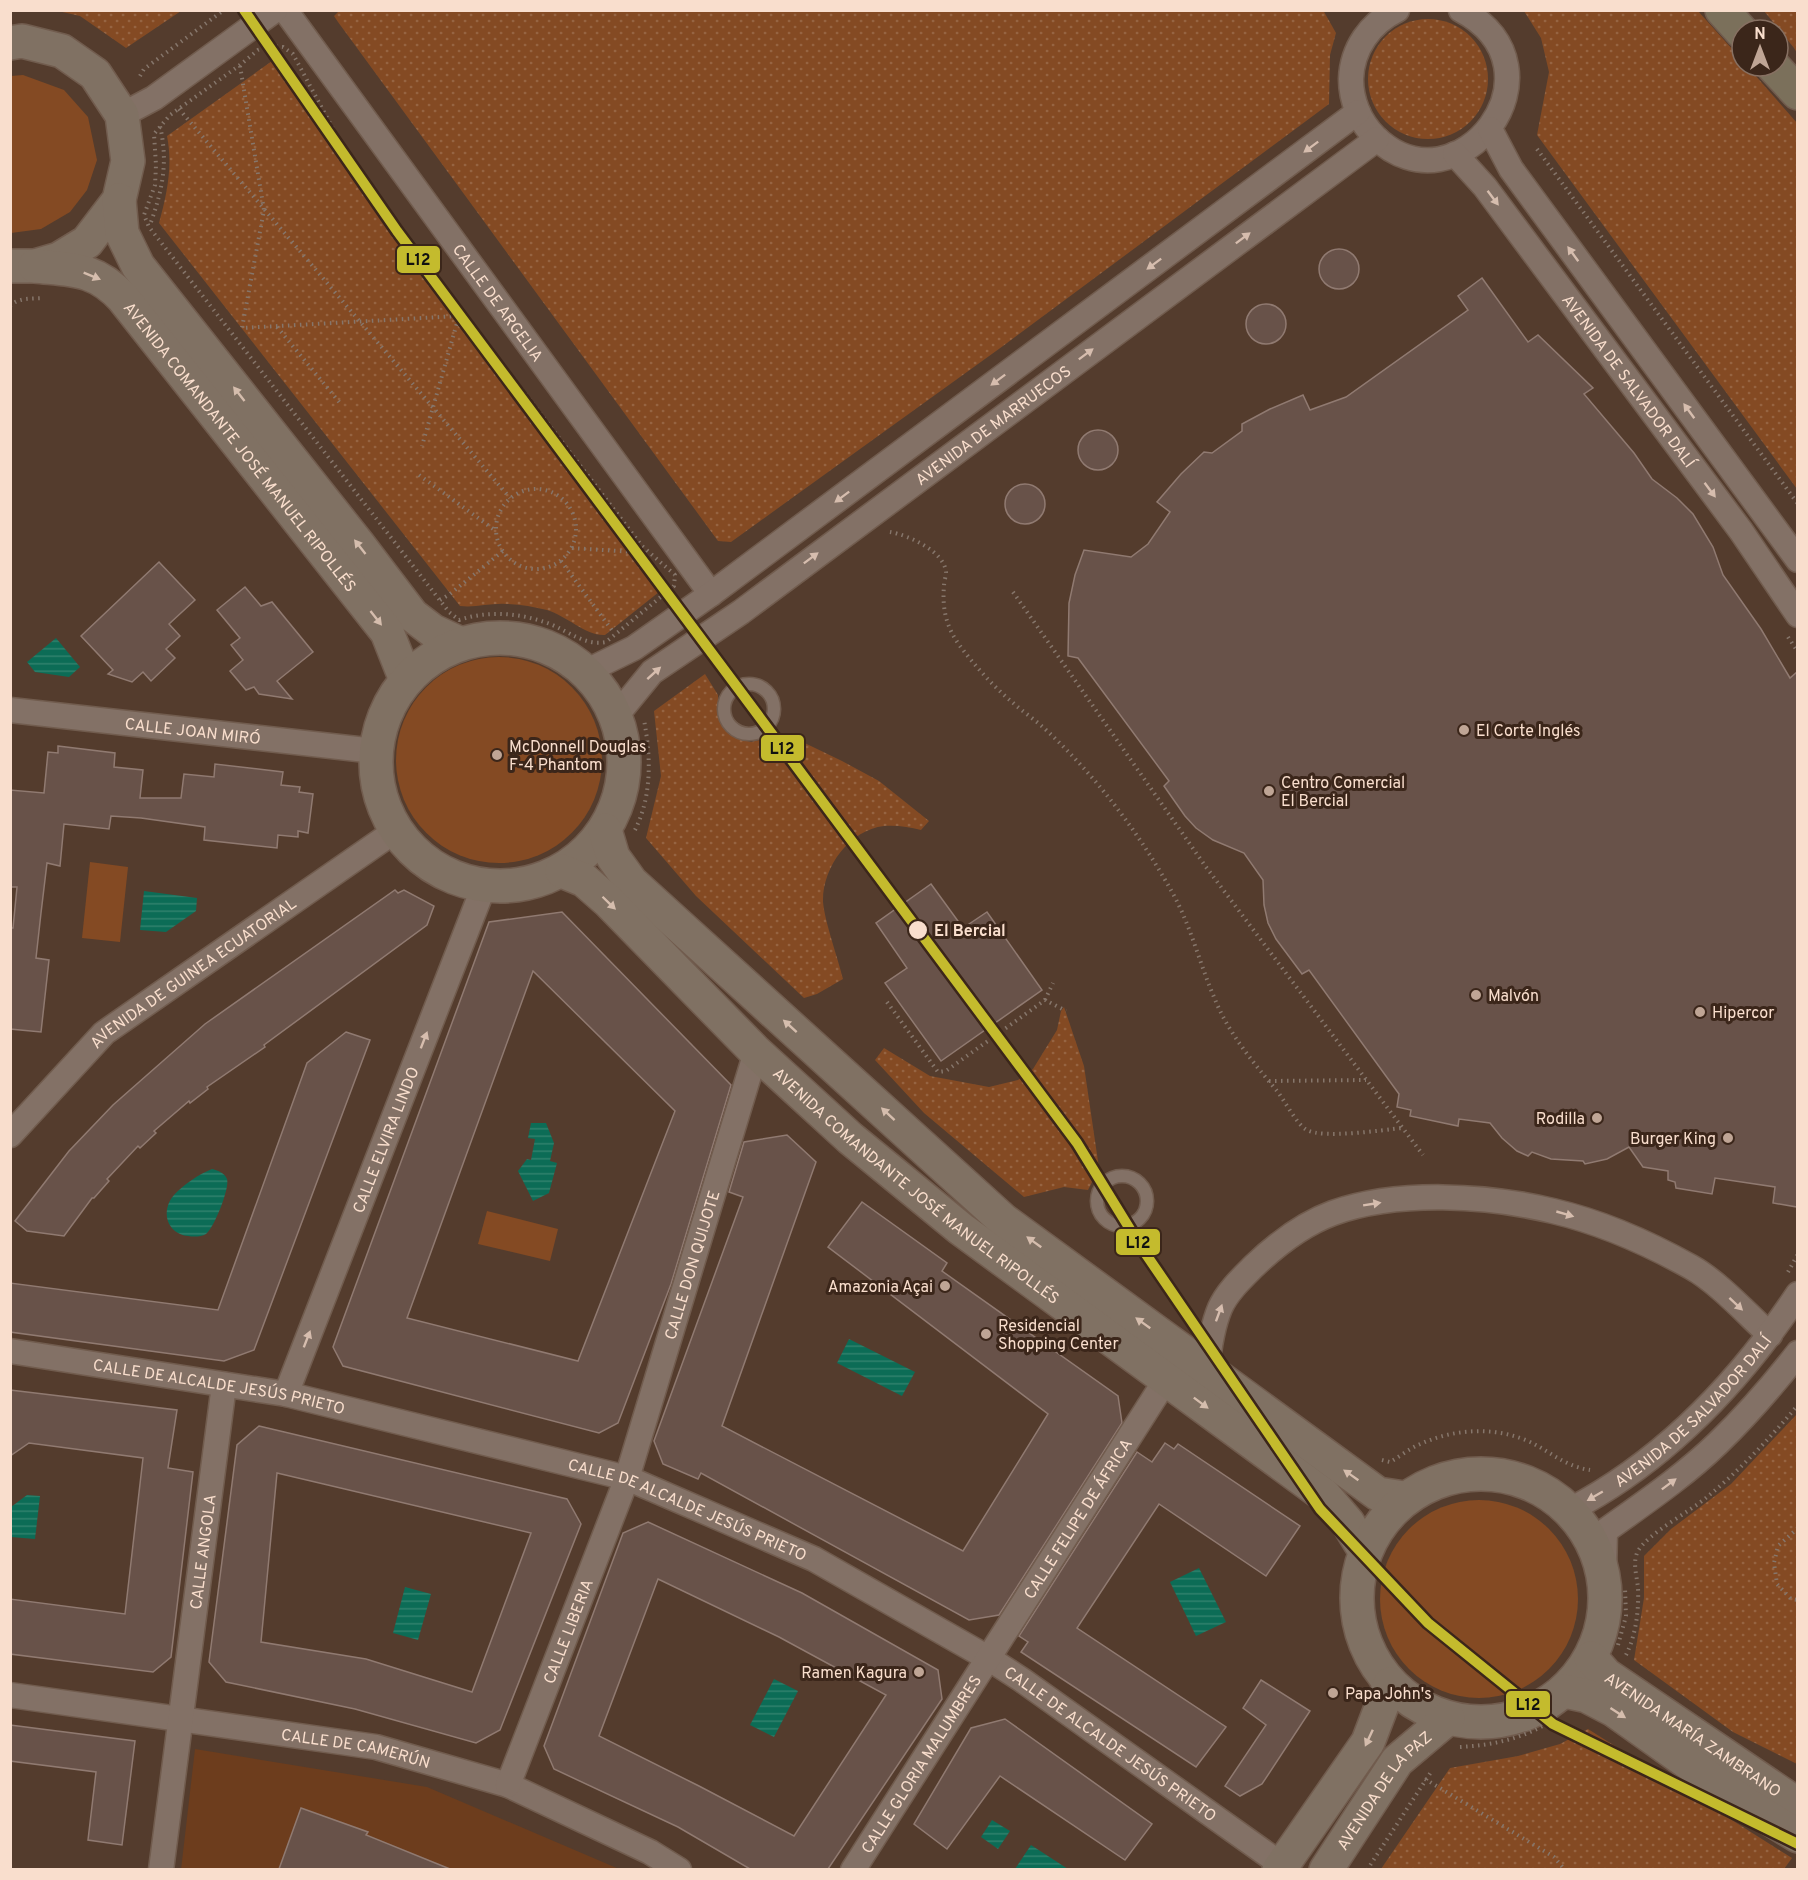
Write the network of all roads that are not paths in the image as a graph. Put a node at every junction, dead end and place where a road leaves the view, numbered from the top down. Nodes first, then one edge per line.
1 (275, 10) edge
2 (285, 10) edge
3 (1461, 10) edge
4 (1381, 15) edge
5 (10, 43) edge
6 (1784, 78) edge
7 (1797, 93) edge
8 (1358, 112) junction
9 (122, 115) junction
10 (1490, 129) junction
11 (1377, 139) junction
12 (1455, 154) junction
13 (119, 200) junction
14 (23, 266) edge
15 (1797, 560) edge
16 (711, 594) junction
17 (1792, 624) edge
18 (461, 644) junction
19 (585, 672) junction
20 (406, 680) junction
21 (740, 686) joint
22 (10, 710) edge
23 (629, 714) junction
24 (375, 751) junction
25 (395, 831) junction
26 (618, 832) junction
27 (561, 871) junction
28 (484, 886) junction
29 (756, 1052) junction
30 (10, 1135) edge
31 (1113, 1178) joint
32 (1791, 1285) edge
33 (1770, 1335) junction
34 (10, 1351) edge
35 (1797, 1353) edge
36 (1207, 1370) junction
37 (1167, 1378) junction
38 (224, 1385) junction
39 (286, 1394) junction
40 (627, 1478) junction
41 (1404, 1498) junction
42 (1570, 1510) junction
43 (1365, 1551) junction
44 (1604, 1574) junction
45 (988, 1658) junction
46 (1591, 1658) junction
47 (1390, 1684) junction
48 (1564, 1691) junction
49 (10, 1695) edge
50 (180, 1718) junction
51 (1448, 1718) junction
52 (508, 1785) junction
53 (1753, 1792) junction
54 (1797, 1805) edge
55 (1797, 1836) edge
56 (1281, 1867) edge
57 (162, 1869) edge
58 (679, 1869) edge
59 (853, 1869) edge
60 (1326, 1869) edge

1 - 9 street
2 - 16 street, CALLE DE ARGELIA
3 - 10 street
4 - 8 street
5 - 9 street
6 - 7 highway
8 - 11 street
8 -> 16 street, AVENIDA DE MARRUECOS
9 - 13 street
10 - 12 street
15 -> 10 street, AVENIDA DE SALVADOR DALÍ
11 - 12 street
23 -> 11 street, AVENIDA DE MARRUECOS
12 -> 17 street, AVENIDA DE SALVADOR DALÍ
13 - 14 street
18 -> 13 street, AVENIDA COMANDANTE JOSÉ MANUEL RIPOLLÉS
14 -> 20 street, AVENIDA COMANDANTE JOSÉ MANUEL RIPOLLÉS
16 - 19 street, AVENIDA DE MARRUECOS
18 - 19 street
18 - 20 street
19 - 23 street
20 - 24 street
21 - 21 lane
22 - 24 street, CALLE JOAN MIRÓ
23 - 26 street
24 - 25 street
25 - 28 street
25 - 30 street, AVENIDA DE GUINEA ECUATORIAL
26 - 27 street
36 -> 26 street, AVENIDA COMANDANTE JOSÉ MANUEL RIPOLLÉS
27 - 28 street
27 -> 29 street, AVENIDA COMANDANTE JOSÉ MANUEL RIPOLLÉS
39 -> 28 street, CALLE ELVIRA LINDO
29 - 37 street, AVENIDA COMANDANTE JOSÉ MANUEL RIPOLLÉS
29 - 40 street, CALLE DON QUIJOTE
31 - 31 lane
32 - 33 street, AVENIDA DE SALVADOR DALÍ
36 -> 33 street
33 -> 42 street, AVENIDA DE SALVADOR DALÍ
34 - 38 street, CALLE DE ALCALDE JESÚS PRIETO
44 -> 35 street, AVENIDA DE SALVADOR DALÍ
41 -> 36 street, AVENIDA COMANDANTE JOSÉ MANUEL RIPOLLÉS
37 -> 43 street, AVENIDA COMANDANTE JOSÉ MANUEL RIPOLLÉS
37 - 45 street, CALLE FELIPE DE ÁFRICA
38 - 39 street, CALLE DE ALCALDE JESÚS PRIETO
38 - 50 street, CALLE ANGOLA
39 - 40 street, CALLE DE ALCALDE JESÚS PRIETO
40 - 45 street, CALLE DE ALCALDE JESÚS PRIETO
40 - 52 street, CALLE LIBERIA
41 - 42 street
41 - 43 street
42 - 44 street
43 - 47 street
44 - 46 street
45 - 56 street, CALLE DE ALCALDE JESÚS PRIETO
45 - 59 street, CALLE GLORIA MALUMBRES
46 - 48 street
46 - 53 street, AVENIDA MARÍA ZAMBRANO
47 - 51 street
47 -> 56 street
48 - 51 street
48 -> 53 street, AVENIDA MARÍA ZAMBRANO
49 - 50 street, CALLE DE CAMERÚN
50 - 52 street, CALLE DE CAMERÚN
50 - 57 street, CALLE ANGOLA
51 - 60 street, AVENIDA DE LA PAZ
52 - 58 street, CALLE DE CAMERÚN
53 - 54 street, AVENIDA MARÍA ZAMBRANO
53 - 55 street, AVENIDA MARÍA ZAMBRANO

